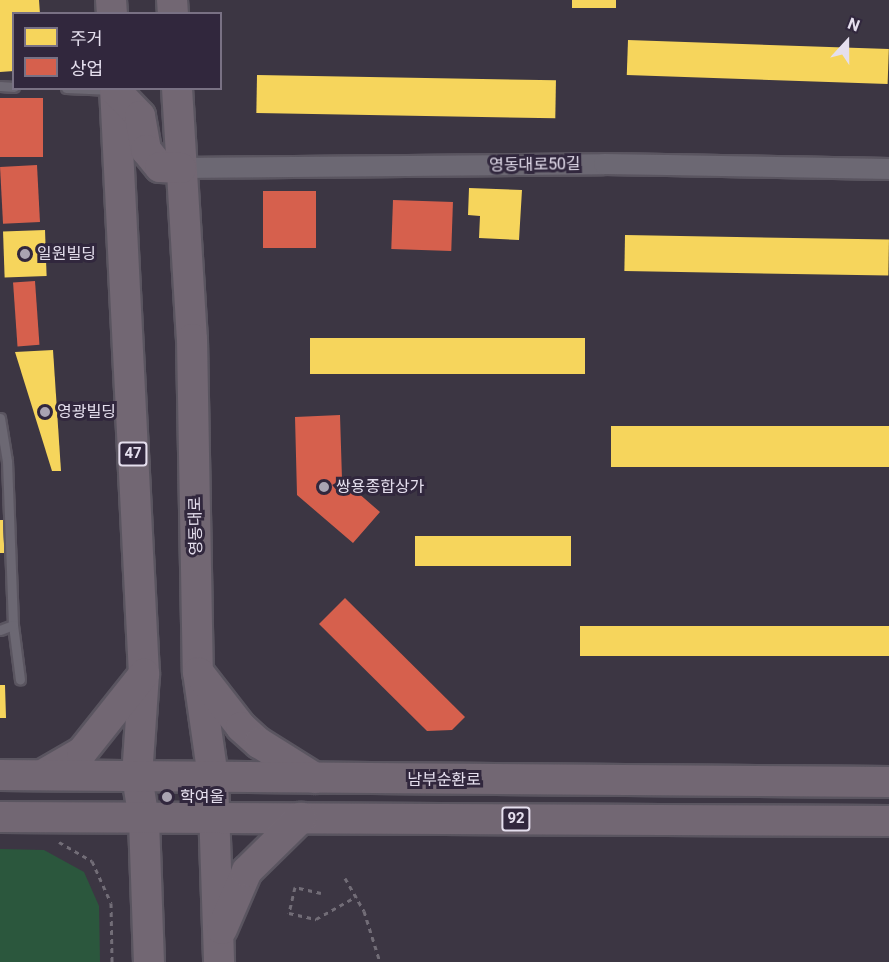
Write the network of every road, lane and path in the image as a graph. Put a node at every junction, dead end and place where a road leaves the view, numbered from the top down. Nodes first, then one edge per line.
1 (115, 90) edge
2 (116, 90) edge
3 (177, 90) edge
4 (181, 168) junction
5 (889, 169) edge
6 (0, 418) edge
7 (4, 460) edge
8 (13, 625) junction
9 (0, 630) edge
10 (198, 672) junction
11 (144, 674) junction
12 (20, 680) dead end
13 (0, 775) edge
14 (42, 775) junction
15 (137, 776) junction
16 (213, 778) junction
17 (318, 779) junction
18 (889, 782) edge
19 (0, 817) edge
20 (213, 818) junction
21 (302, 818) junction
22 (144, 820) junction
23 (889, 821) edge
24 (92, 861) dead end
25 (345, 878) dead end
26 (321, 893) dead end
27 (357, 896) junction
28 (218, 951) edge
29 (112, 962) edge
30 (150, 962) edge
31 (380, 962) edge

1 - 11 main road, 47
2 - 4 main road
3 - 4 main road, 영동대로
4 - 5 street, 영동대로50길
4 - 10 main road, 영동대로
6 - 7 lane
7 - 8 lane
8 - 9 lane
8 - 12 lane
10 - 16 main road, 영동대로
10 - 17 main road
11 - 14 main road
11 - 15 main road, 47
13 - 14 main road, 남부순환로
14 - 15 main road, 남부순환로
15 - 16 main road, 남부순환로
15 - 22 main road, 47
16 - 17 main road, 남부순환로
16 - 20 main road, 영동대로
17 - 18 main road, 남부순환로
19 - 22 main road, 92
20 - 21 main road, 92
20 - 22 main road, 92
20 - 28 main road, 영동대로
21 - 23 main road, 92
21 - 28 main road
22 - 30 main road, 47
24 - 29 path
25 - 27 path
26 - 27 path
27 - 31 path

